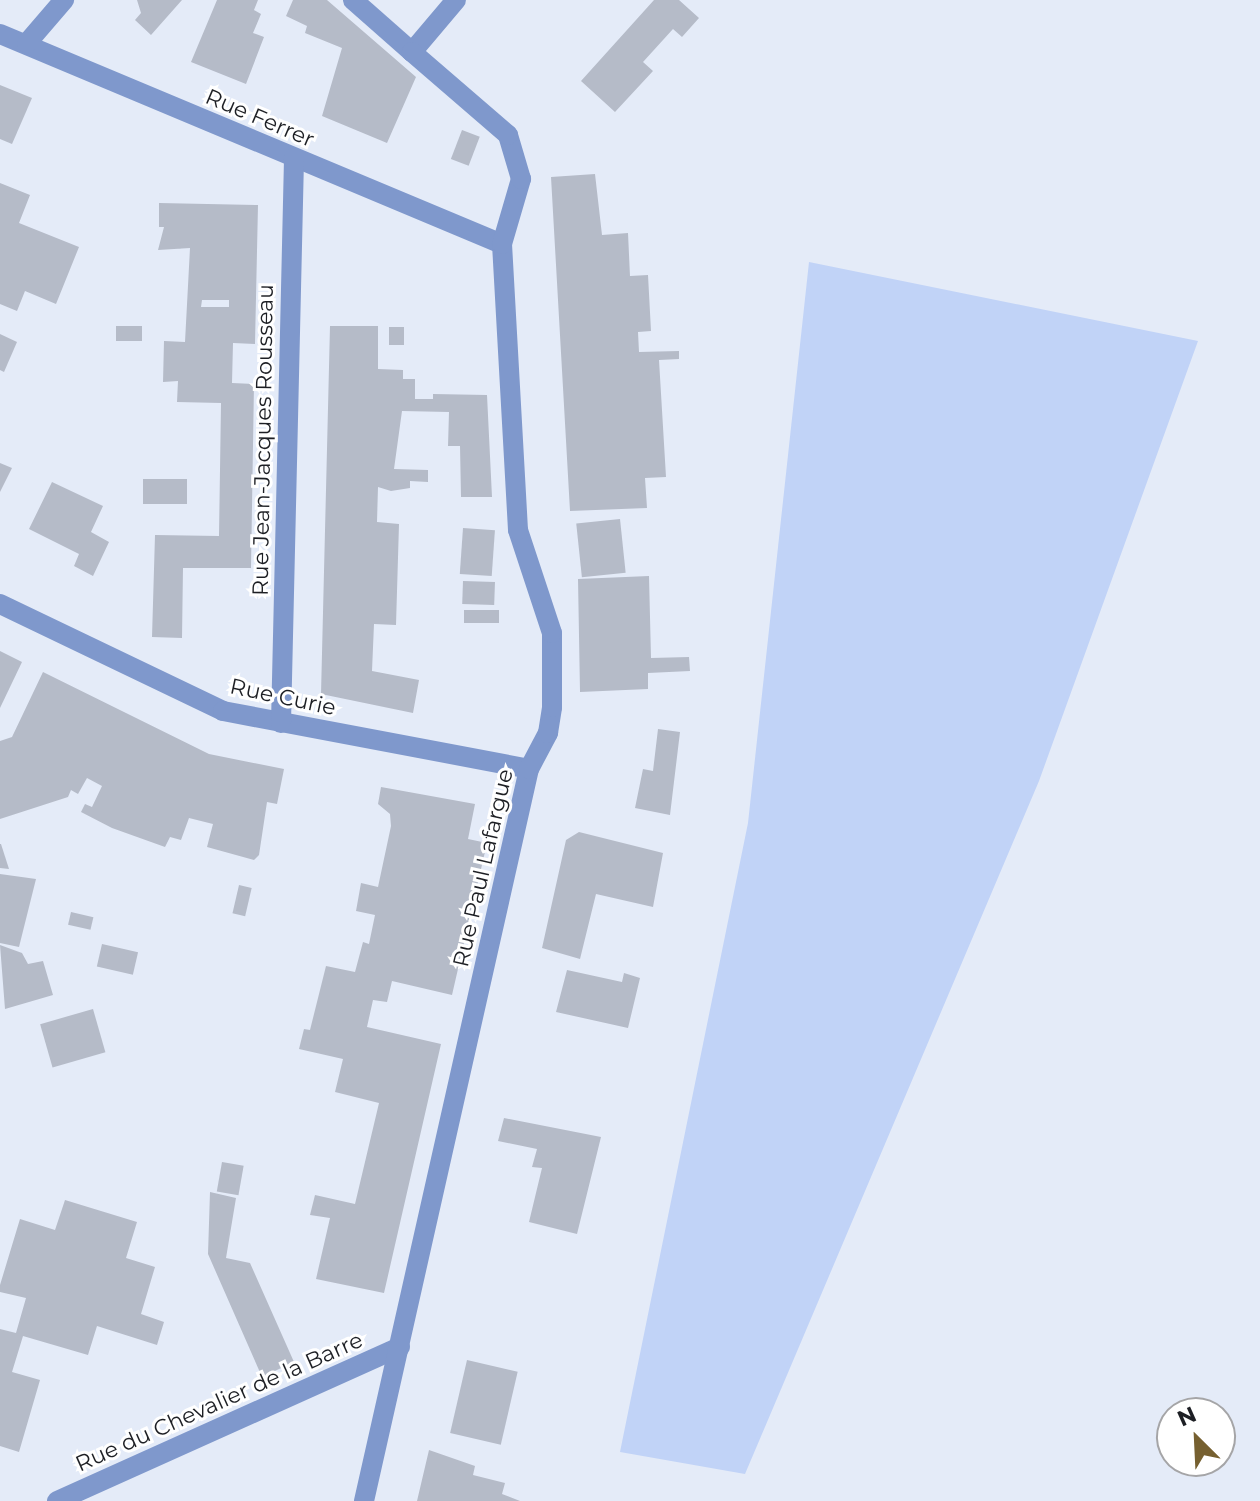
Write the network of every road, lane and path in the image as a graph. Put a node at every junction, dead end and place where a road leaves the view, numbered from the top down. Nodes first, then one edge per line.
1 (64, 0) edge
2 (353, 0) edge
3 (456, 0) edge
4 (0, 34) edge
5 (27, 43) junction
6 (412, 52) junction
7 (294, 158) junction
8 (502, 244) junction
9 (0, 604) edge
10 (281, 723) junction
11 (529, 769) junction
12 (400, 1347) junction
13 (57, 1501) edge
14 (364, 1501) edge

1 - 5 street
2 - 6 street, Rue Paul Lafargue
3 - 6 street
4 - 5 street, Rue Ferrer
5 - 7 street, Rue Ferrer
6 - 8 street, Rue Paul Lafargue
7 - 8 street, Rue Ferrer
7 - 10 street, Rue Jean-Jacques Rousseau
8 - 11 street, Rue Paul Lafargue
9 - 10 street, Rue Curie
10 - 11 street, Rue Curie
11 - 12 street, Rue Paul Lafargue
12 - 13 street, Rue du Chevalier de la Barre
12 - 14 street, Rue Paul Lafargue

